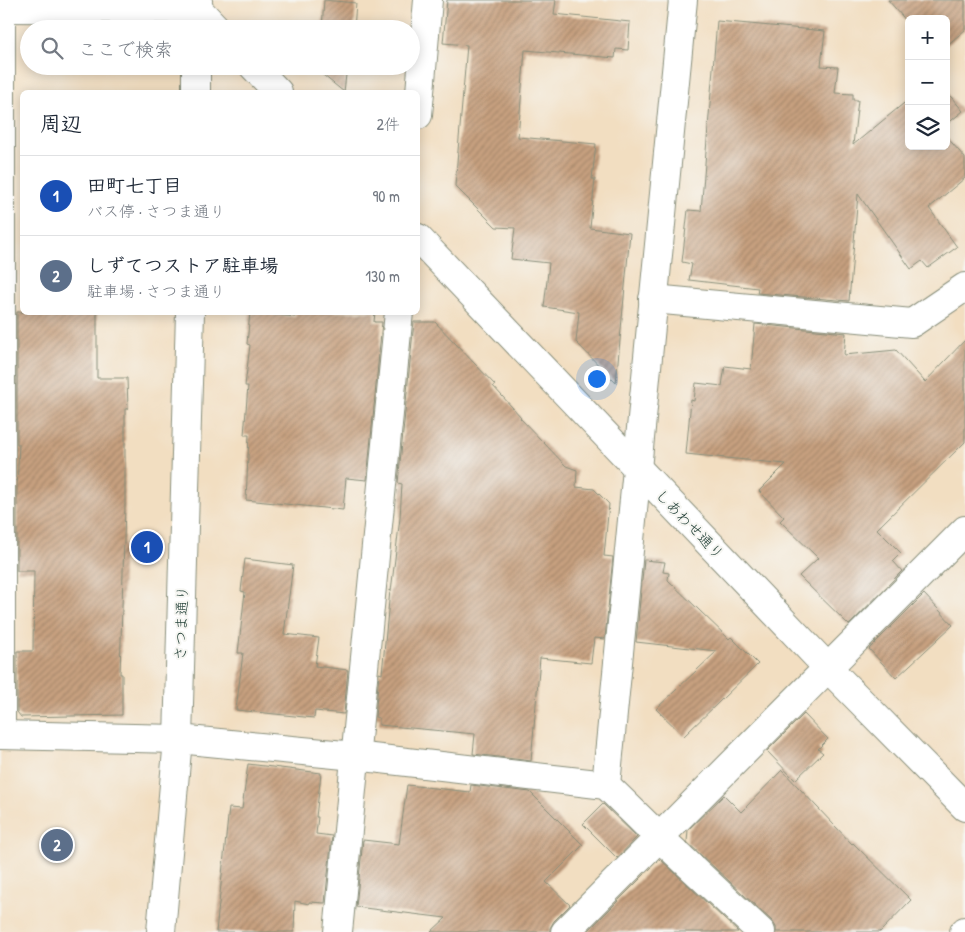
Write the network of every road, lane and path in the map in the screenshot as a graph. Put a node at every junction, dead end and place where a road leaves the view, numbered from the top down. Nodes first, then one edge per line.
1 (428, 0) edge
2 (682, 0) edge
3 (1, 6) edge
4 (198, 12) edge
5 (196, 75) edge
6 (262, 75) edge
7 (196, 90) edge
8 (276, 90) edge
9 (420, 91) edge
10 (1, 231) edge
11 (420, 240) edge
12 (965, 287) edge
13 (653, 299) junction
14 (190, 315) edge
15 (399, 315) edge
16 (637, 468) junction
17 (965, 530) edge
18 (827, 667) junction
19 (0, 735) edge
20 (178, 739) junction
21 (355, 756) junction
22 (606, 785) junction
23 (965, 807) edge
24 (660, 838) junction
25 (161, 932) edge
26 (338, 932) edge
27 (565, 932) edge
28 (761, 932) edge

1 - 9 street
2 - 13 street
3 - 4 street
3 - 10 street
5 - 7 street
6 - 8 street
10 - 19 street
11 - 16 street, しあわせ通り
12 - 13 street
13 - 16 street
14 - 20 street, さつま通り
15 - 21 street
16 - 18 street, しあわせ通り
16 - 22 street
17 - 18 street
18 - 23 street, しあわせ通り
18 - 24 street
19 - 20 street
20 - 21 street
20 - 25 street, さつま通り
21 - 22 street
21 - 26 street
22 - 24 street
24 - 27 street
24 - 28 street

